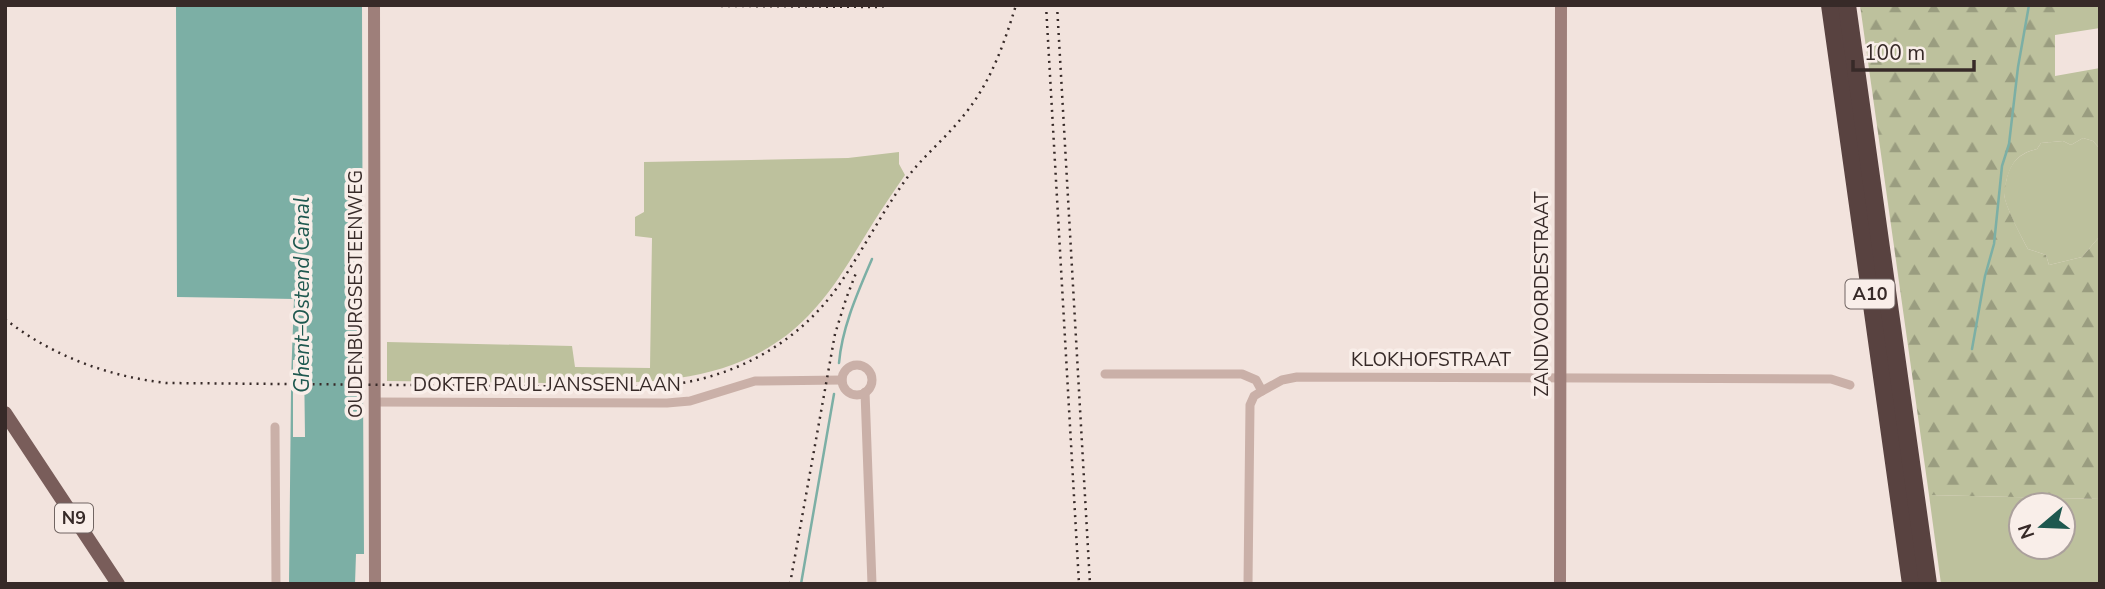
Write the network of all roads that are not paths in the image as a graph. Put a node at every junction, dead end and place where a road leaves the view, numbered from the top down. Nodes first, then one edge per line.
1 (374, 5) edge
2 (1561, 5) edge
3 (1830, 5) edge
4 (1847, 5) edge
5 (1105, 374) dead end
6 (1560, 377) junction
7 (842, 380) junction
8 (1850, 385) dead end
9 (1262, 391) junction
10 (865, 392) junction
11 (374, 402) junction
12 (5, 413) edge
13 (275, 427) dead end
14 (118, 584) edge
15 (276, 584) edge
16 (375, 584) edge
17 (872, 584) edge
18 (1248, 584) edge
19 (1560, 584) edge
20 (1911, 584) edge
21 (1928, 584) edge

1 - 11 street, OUDENBURGSESTEENWEG
2 - 6 street, ZANDVOORDESTRAAT
3 - 20 highway, A10
4 - 21 highway, A10
5 - 9 street
6 - 8 street, KLOKHOFSTRAAT
6 - 9 street, KLOKHOFSTRAAT
6 - 19 street, ZANDVOORDESTRAAT
7 - 10 street, DOKTER PAUL JANSSENLAAN
7 - 10 street, DOKTER PAUL JANSSENLAAN
7 - 11 street, DOKTER PAUL JANSSENLAAN
9 - 18 street
10 - 17 street, DOKTER PAUL JANSSENLAAN
11 - 16 street, OUDENBURGSESTEENWEG
12 - 14 main road, N9
13 - 15 street

